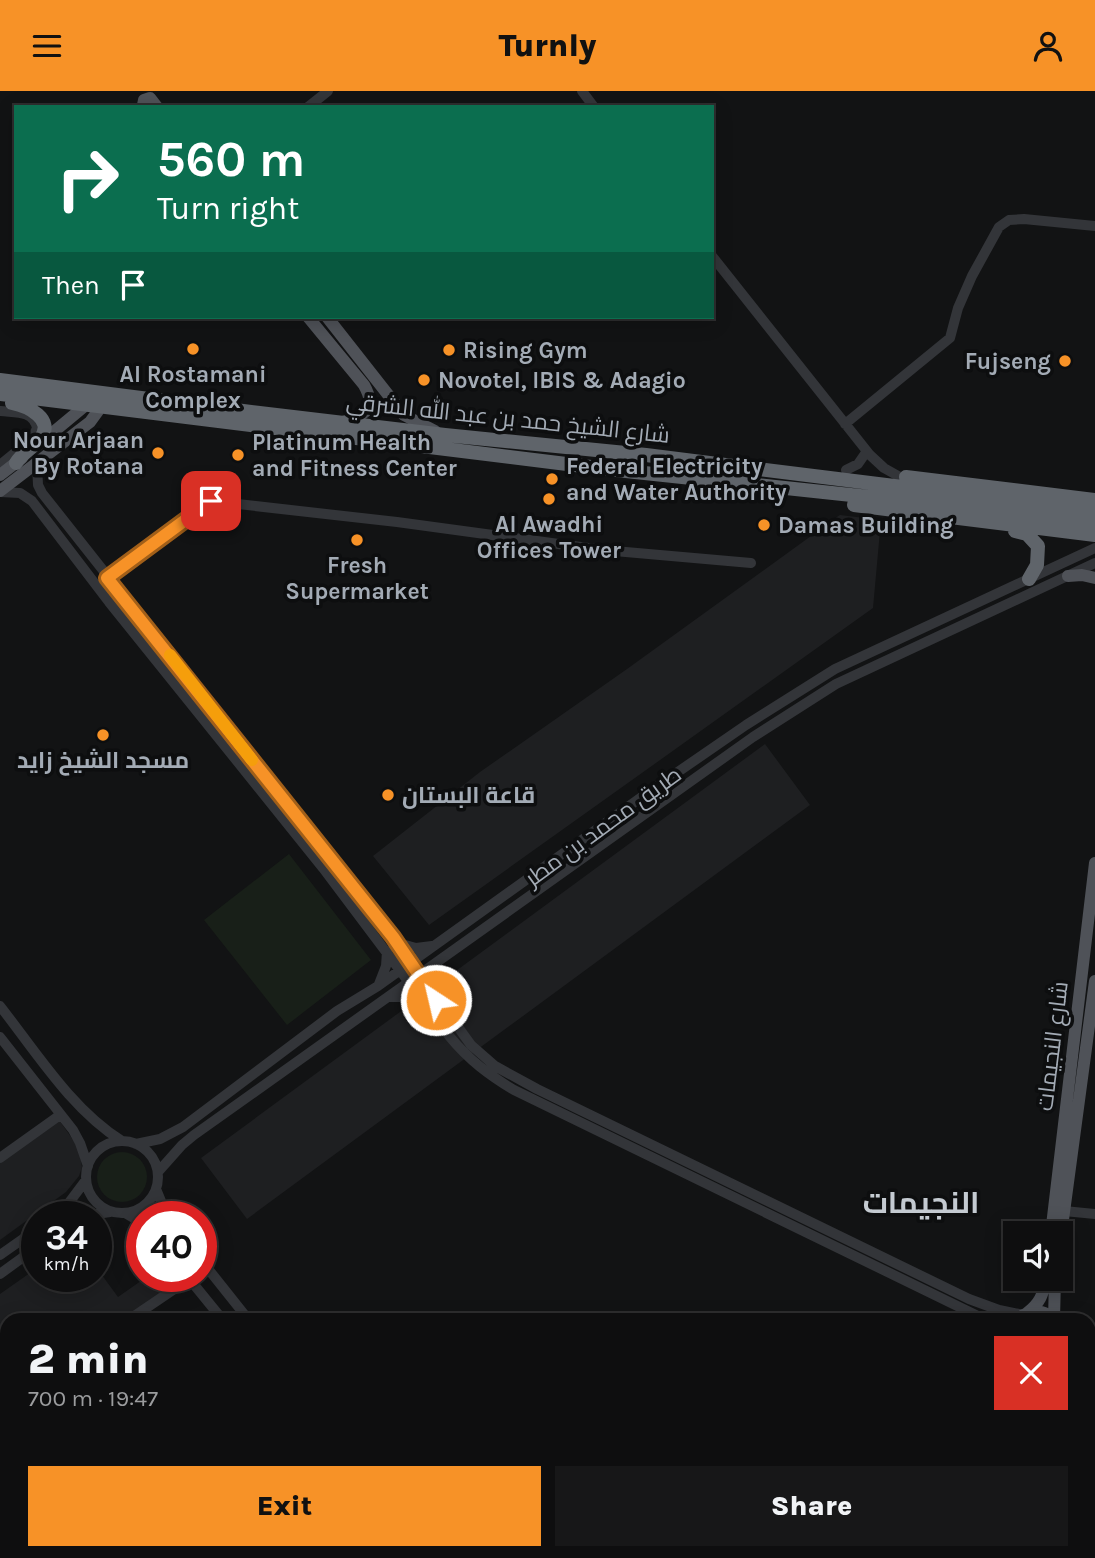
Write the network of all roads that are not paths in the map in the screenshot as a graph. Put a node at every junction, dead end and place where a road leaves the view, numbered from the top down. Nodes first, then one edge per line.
1 (132, 91) edge
2 (328, 91) edge
3 (143, 105) edge
4 (144, 105) edge
5 (156, 105) edge
6 (310, 105) edge
7 (1095, 226) edge
8 (714, 259) edge
9 (310, 319) edge
10 (329, 319) edge
11 (368, 369) junction
12 (354, 372) junction
13 (0, 380) edge
14 (0, 391) edge
15 (96, 398) junction
16 (0, 401) edge
17 (0, 411) edge
18 (341, 423) junction
19 (845, 424) junction
20 (445, 435) junction
21 (867, 451) junction
22 (646, 455) junction
23 (9, 458) edge
24 (37, 464) junction
25 (0, 465) edge
26 (607, 469) junction
27 (846, 470) junction
28 (0, 475) edge
29 (900, 477) junction
30 (0, 491) edge
31 (1095, 492) edge
32 (1066, 497) junction
33 (1095, 501) edge
34 (1095, 511) edge
35 (977, 519) junction
36 (1095, 521) edge
37 (1095, 534) edge
38 (75, 537) junction
39 (64, 541) junction
40 (1095, 548) edge
41 (751, 563) dead end
42 (1095, 563) edge
43 (1068, 576) junction
44 (107, 578) junction
45 (1095, 578) edge
46 (1029, 579) junction
47 (174, 661) junction
48 (160, 664) junction
49 (229, 750) junction
50 (245, 750) junction
51 (1095, 863) edge
52 (338, 868) junction
53 (325, 871) junction
54 (398, 943) junction
55 (435, 946) junction
56 (387, 951) junction
57 (411, 962) junction
58 (437, 963) junction
59 (400, 971) junction
60 (419, 975) junction
61 (1095, 981) edge
62 (408, 983) junction
63 (379, 986) junction
64 (387, 997) junction
65 (436, 1000) junction
66 (0, 1006) edge
67 (426, 1006) junction
68 (0, 1038) edge
69 (60, 1115) junction
70 (122, 1142) junction
71 (136, 1145) junction
72 (0, 1158) edge
73 (88, 1166) junction
74 (158, 1172) junction
75 (86, 1180) junction
76 (156, 1189) junction
77 (70, 1201) edge
78 (96, 1201) edge
79 (161, 1201) edge
80 (1064, 1211) junction
81 (112, 1212) edge
82 (125, 1213) joint
83 (1095, 1215) edge
84 (1053, 1221) edge
85 (1063, 1221) edge
86 (21, 1240) edge
87 (0, 1255) edge
88 (21, 1259) edge
89 (0, 1274) edge
90 (217, 1280) edge
91 (1044, 1291) edge
92 (1055, 1291) edge
93 (169, 1292) edge
94 (200, 1292) edge
95 (141, 1313) edge
96 (217, 1313) edge
97 (243, 1313) edge
98 (972, 1313) edge
99 (1011, 1313) edge
100 (1027, 1313) edge
101 (1054, 1313) edge

1 - 3 main road
2 - 6 street
4 - 5 main road
7 - 19 street
8 - 19 street
9 - 12 main road
10 - 11 main road
11 - 12 main road
11 - 20 main road
12 - 18 main road
13 - 15 highway, شارع الشيخ حمد بن عبد الله الشرقي
14 - 15 highway
15 - 18 highway, شارع الشيخ حمد بن عبد الله الشرقي
15 - 23 main road
15 - 24 main road
15 - 26 highway, شارع الشيخ حمد بن عبد الله الشرقي
16 - 23 highway
17 - 23 street
18 - 20 highway, شارع الشيخ حمد بن عبد الله الشرقي
19 - 21 street
20 - 22 highway, شارع الشيخ حمد بن عبد الله الشرقي
21 - 27 street
21 - 29 street
22 - 27 highway
22 - 34 highway, شارع الشيخ حمد بن عبد الله الشرقي
23 - 25 street
23 - 28 main road
24 - 30 main road
24 - 38 street
26 - 35 highway
26 - 36 highway, شارع الشيخ حمد بن عبد الله الشرقي
27 - 29 highway
29 - 32 highway
30 - 39 street
31 - 32 highway
32 - 33 highway
35 - 37 highway
35 - 46 highway
38 - 39 street
38 - 44 street
39 - 48 street
40 - 46 street, طريق محمد بن مطر
41 - 44 street
42 - 43 street, طريق محمد بن مطر
43 - 45 main road
43 - 58 street, طريق محمد بن مطر
44 - 47 street
46 - 55 street, طريق محمد بن مطر
47 - 48 street
47 - 50 street
48 - 49 street
49 - 50 street
49 - 53 street
50 - 52 street
51 - 84 main road, شارع النجيمات
52 - 53 street
52 - 54 street
53 - 56 street
54 - 55 street
54 - 57 street
55 - 57 street, طريق محمد بن مطر
56 - 59 street
56 - 63 street
57 - 59 street, طريق محمد بن مطر
57 - 60 street
58 - 60 street, طريق محمد بن مطر
58 - 65 street
59 - 62 street
59 - 63 street, طريق محمد بن مطر
60 - 62 street, طريق محمد بن مطر
60 - 65 street
61 - 80 main road, شارع النجيمات
62 - 64 street, طريق محمد بن مطر
62 - 67 street
63 - 71 street, طريق محمد بن مطر
64 - 67 street
64 - 74 street, طريق محمد بن مطر
65 - 99 street
66 - 70 street
67 - 98 street
68 - 69 street
69 - 72 street
69 - 73 street
70 - 71 street
70 - 73 street
71 - 74 street
73 - 75 street
74 - 76 street
75 - 77 street
75 - 78 street
76 - 79 street
76 - 82 street
80 - 83 street
80 - 85 main road, شارع النجيمات
81 - 82 street
86 - 87 street
88 - 89 street
90 - 97 street
91 - 100 main road
92 - 101 main road
93 - 95 street
94 - 96 street

